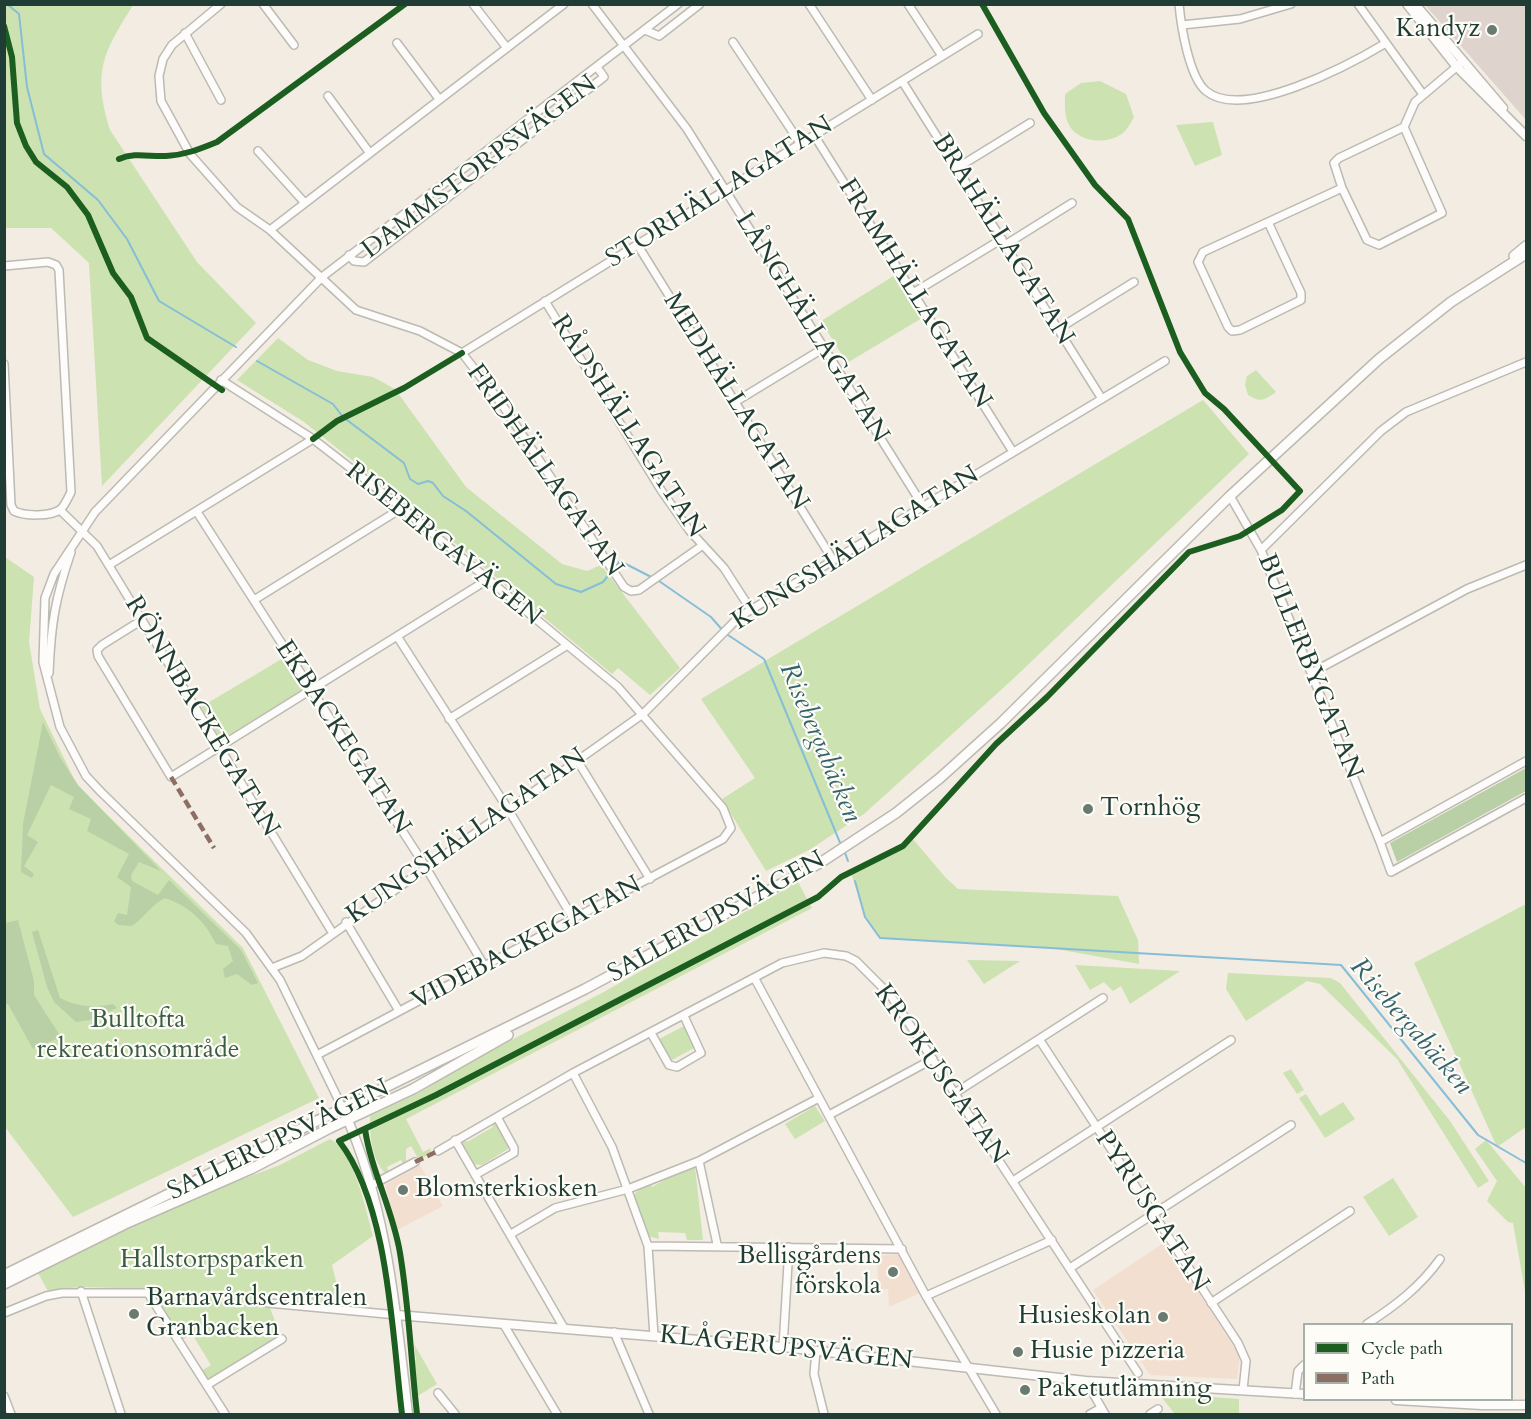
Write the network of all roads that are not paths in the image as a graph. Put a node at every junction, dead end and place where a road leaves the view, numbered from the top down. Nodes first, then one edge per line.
1 (221, 4) edge
2 (263, 4) edge
3 (473, 4) edge
4 (564, 4) edge
5 (592, 4) edge
6 (678, 4) edge
7 (700, 4) edge
8 (809, 4) edge
9 (908, 4) edge
10 (1179, 4) edge
11 (1291, 4) edge
12 (1358, 4) edge
13 (1407, 4) edge
14 (1415, 4) edge
15 (1182, 25) junction
16 (645, 30) junction
17 (185, 33) junction
18 (978, 34) dead end
19 (733, 42) dead end
20 (1386, 43) junction
21 (397, 44) dead end
22 (294, 45) dead end
23 (624, 46) junction
24 (507, 48) junction
25 (942, 56) junction
26 (1460, 64) junction
27 (597, 67) junction
28 (902, 81) junction
29 (1422, 93) junction
30 (328, 96) dead end
31 (439, 99) junction
32 (872, 99) junction
33 (221, 100) dead end
34 (1030, 123) dead end
35 (1404, 127) junction
36 (1524, 134) edge
37 (814, 135) junction
38 (1527, 141) edge
39 (800, 143) junction
40 (258, 151) dead end
41 (369, 152) junction
42 (957, 168) junction
43 (1342, 188) junction
44 (724, 190) junction
45 (304, 202) junction
46 (1072, 203) dead end
47 (1268, 222) junction
48 (270, 230) junction
49 (1003, 242) junction
50 (637, 244) junction
51 (1527, 246) edge
52 (1527, 254) edge
53 (349, 255) junction
54 (4, 266) edge
55 (1494, 273) junction
56 (322, 277) junction
57 (1134, 282) dead end
58 (913, 293) junction
59 (545, 301) junction
60 (1058, 329) junction
61 (824, 348) junction
62 (462, 353) junction
63 (1165, 361) dead end
64 (1527, 362) edge
65 (4, 364) edge
66 (221, 380) junction
67 (1102, 399) junction
68 (735, 402) junction
69 (312, 439) junction
70 (1013, 452) junction
71 (1230, 496) junction
72 (923, 506) junction
73 (402, 508) junction
74 (60, 510) junction
75 (197, 512) junction
76 (82, 531) junction
77 (703, 545) junction
78 (1261, 550) junction
79 (833, 560) junction
80 (109, 565) junction
81 (1527, 565) edge
82 (487, 580) junction
83 (254, 600) junction
84 (751, 610) junction
85 (142, 620) junction
86 (397, 636) junction
87 (566, 645) junction
88 (1313, 672) junction
89 (311, 690) junction
90 (643, 714) junction
91 (449, 719) junction
92 (219, 747) junction
93 (577, 760) junction
94 (1527, 761) edge
95 (1527, 798) edge
96 (508, 809) junction
97 (731, 828) joint
98 (1380, 842) junction
99 (425, 866) junction
100 (650, 879) junction
101 (574, 920) junction
102 (346, 922) junction
103 (332, 932) junction
104 (485, 967) junction
105 (272, 968) junction
106 (755, 979) junction
107 (585, 989) junction
108 (1103, 998) dead end
109 (399, 1011) junction
110 (684, 1016) junction
111 (651, 1033) junction
112 (1039, 1039) junction
113 (1232, 1040) dead end
114 (317, 1055) junction
115 (933, 1059) junction
116 (573, 1073) junction
117 (955, 1093) junction
118 (819, 1098) junction
119 (343, 1109) junction
120 (829, 1115) junction
121 (497, 1117) junction
122 (348, 1119) junction
123 (1291, 1125) dead end
124 (1095, 1128) junction
125 (455, 1140) junction
126 (438, 1151) dead end
127 (699, 1161) junction
128 (414, 1162) dead end
129 (475, 1175) junction
130 (1013, 1181) junction
131 (370, 1186) junction
132 (628, 1189) junction
133 (1350, 1211) dead end
134 (1153, 1214) junction
135 (511, 1234) junction
136 (1052, 1240) junction
137 (717, 1244) junction
138 (648, 1246) junction
139 (789, 1247) junction
140 (902, 1249) junction
141 (1440, 1258) dead end
142 (1070, 1268) junction
143 (4, 1275) edge
144 (4, 1284) edge
145 (81, 1291) junction
146 (926, 1296) junction
147 (268, 1303) dead end
148 (1211, 1303) junction
149 (4, 1313) edge
150 (396, 1315) junction
151 (1367, 1323) edge
152 (504, 1325) junction
153 (564, 1328) junction
154 (614, 1332) junction
155 (654, 1336) junction
156 (282, 1339) dead end
157 (783, 1347) junction
158 (816, 1351) junction
159 (1303, 1367) edge
160 (967, 1368) junction
161 (1138, 1373) dead end
162 (1086, 1381) junction
163 (207, 1385) junction
164 (1243, 1390) junction
165 (438, 1393) dead end
166 (1295, 1394) junction
167 (1303, 1394) edge
168 (4, 1396) edge
169 (1413, 1401) edge
170 (1527, 1404) edge
171 (1158, 1409) dead end
172 (1103, 1411) edge
173 (11, 1414) edge
174 (121, 1414) edge
175 (225, 1414) edge
176 (408, 1414) edge
177 (454, 1414) edge
178 (557, 1414) edge
179 (649, 1414) edge
180 (824, 1414) edge
181 (996, 1414) edge
182 (1090, 1414) edge
183 (1150, 1414) edge

1 - 17 street, FRIDHÄLLAGATAN
2 - 22 street
3 - 24 street
4 - 24 street
5 - 23 street, LÅNGHÄLLAGATAN
6 - 16 street, DAMMSTORPSVÄGEN
7 - 16 street
8 - 32 street
9 - 25 street
10 - 15 street
11 - 15 street
12 - 20 street
13 - 26 street
14 - 26 street
15 - 20 street
16 - 23 street, DAMMSTORPSVÄGEN
17 - 33 street
17 - 48 street, FRIDHÄLLAGATAN
18 - 25 street, STORHÄLLAGATAN
19 - 39 street
20 - 29 street
21 - 31 street
23 - 27 street, DAMMSTORPSVÄGEN
23 - 44 street, LÅNGHÄLLAGATAN
24 - 31 street
25 - 28 street, STORHÄLLAGATAN
26 - 29 street
26 - 36 street
27 - 53 street, DAMMSTORPSVÄGEN
27 - 53 street, DAMMSTORPSVÄGEN
28 - 32 street, STORHÄLLAGATAN
28 - 42 street, BRAHÄLLAGATAN
29 - 35 street
30 - 41 street
31 - 41 street
32 - 37 street, STORHÄLLAGATAN
34 - 42 street
35 - 43 street
35 - 43 street
36 - 38 street
37 - 39 street, STORHÄLLAGATAN
37 - 58 street, FRAMHÄLLAGATAN
39 - 44 street, STORHÄLLAGATAN
40 - 45 street
41 - 45 street
42 - 49 street, BRAHÄLLAGATAN
43 - 47 street
44 - 50 street, STORHÄLLAGATAN
44 - 61 street, LÅNGHÄLLAGATAN
45 - 48 street
46 - 49 street
47 - 47 street
48 - 56 street, FRIDHÄLLAGATAN
49 - 58 street
49 - 60 street, BRAHÄLLAGATAN
50 - 59 street, STORHÄLLAGATAN
50 - 68 street, MEDHÄLLAGATAN
51 - 55 main road, SALLERUPSVÄGEN
52 - 55 main road, SALLERUPSVÄGEN
53 - 56 street, DAMMSTORPSVÄGEN
54 - 74 street
55 - 71 main road, SALLERUPSVÄGEN
56 - 62 street, FRIDHÄLLAGATAN
56 - 66 street, DAMMSTORPSVÄGEN
57 - 60 street
58 - 70 street, FRAMHÄLLAGATAN
59 - 62 street, STORHÄLLAGATAN
59 - 77 street, RÅDSHÄLLAGATAN
60 - 67 street, BRAHÄLLAGATAN
61 - 68 street
61 - 72 street, LÅNGHÄLLAGATAN
62 - 77 street, FRIDHÄLLAGATAN
63 - 67 street, KUNGSHÄLLAGATAN
64 - 78 street
65 - 74 street
66 - 69 street, RISEBERGAVÄGEN
66 - 76 street, DAMMSTORPSVÄGEN
67 - 70 street, KUNGSHÄLLAGATAN
68 - 79 street, MEDHÄLLAGATAN
69 - 73 street, RISEBERGAVÄGEN
69 - 75 street
70 - 72 street, KUNGSHÄLLAGATAN
71 - 78 street, BULLERBYGATAN
71 - 107 main road, SALLERUPSVÄGEN
72 - 79 street, KUNGSHÄLLAGATAN
73 - 82 street, RISEBERGAVÄGEN
73 - 83 street
74 - 76 street, RÖNNBACKEGATAN
75 - 80 street
75 - 83 street, EKBACKEGATAN
76 - 80 street, RÖNNBACKEGATAN
76 - 105 street, DAMMSTORPSVÄGEN
77 - 84 street, RÅDSHÄLLAGATAN
78 - 88 street, BULLERBYGATAN
79 - 84 street, KUNGSHÄLLAGATAN
80 - 85 street, RÖNNBACKEGATAN
81 - 88 street
82 - 86 street
82 - 87 street, RISEBERGAVÄGEN
83 - 89 street, EKBACKEGATAN
84 - 90 street, KUNGSHÄLLAGATAN
85 - 92 street, RÖNNBACKEGATAN
85 - 92 street
86 - 89 street
86 - 91 street
87 - 90 street, RISEBERGAVÄGEN
87 - 91 street
88 - 98 street, BULLERBYGATAN
89 - 92 street
89 - 99 street, EKBACKEGATAN
90 - 93 street, KUNGSHÄLLAGATAN
90 - 97 street, RISEBERGAVÄGEN
91 - 96 street
92 - 103 street, RÖNNBACKEGATAN
93 - 96 street, KUNGSHÄLLAGATAN
93 - 100 street
94 - 98 street
95 - 98 street, BULLERBYGATAN
96 - 99 street, KUNGSHÄLLAGATAN
96 - 101 street
97 - 100 street, VIDEBACKEGATAN
99 - 102 street, KUNGSHÄLLAGATAN
99 - 104 street, EKBACKEGATAN
100 - 101 street, VIDEBACKEGATAN
101 - 104 street, VIDEBACKEGATAN
102 - 103 street, KUNGSHÄLLAGATAN
102 - 109 street
103 - 105 street, KUNGSHÄLLAGATAN
104 - 109 street, VIDEBACKEGATAN
105 - 114 street, DAMMSTORPSVÄGEN
106 - 110 street, KROKUSGATAN
106 - 115 street, KROKUSGATAN
106 - 118 street
107 - 119 main road, SALLERUPSVÄGEN
107 - 122 main road, SALLERUPSVÄGEN
108 - 112 street
109 - 114 street, VIDEBACKEGATAN
110 - 111 street, KROKUSGATAN
110 - 111 street
111 - 116 street, KROKUSGATAN
112 - 117 street
112 - 124 street, PYRUSGATAN
113 - 124 street
114 - 119 street, DAMMSTORPSVÄGEN
115 - 117 street, KROKUSGATAN
115 - 120 street
116 - 121 street, KROKUSGATAN
116 - 132 street
117 - 130 street, KROKUSGATAN
118 - 120 street
118 - 127 street
119 - 122 street, DAMMSTORPSVÄGEN
119 - 143 main road, SALLERUPSVÄGEN
120 - 140 street
121 - 125 street, KROKUSGATAN
121 - 129 street
122 - 131 street, DAMMSTORPSVÄGEN
122 - 144 main road, SALLERUPSVÄGEN
123 - 134 street
124 - 130 street
124 - 134 street, PYRUSGATAN
125 - 126 street, KROKUSGATAN
125 - 129 street
127 - 132 street
127 - 137 street
128 - 131 street
129 - 135 street
130 - 136 street, KROKUSGATAN
131 - 150 street, DAMMSTORPSVÄGEN
132 - 135 street
132 - 138 street
133 - 148 street
134 - 142 street
134 - 148 street, PYRUSGATAN
135 - 153 street
136 - 142 street, KROKUSGATAN
136 - 146 street
137 - 138 street
137 - 139 street
138 - 155 street
139 - 140 street
139 - 157 street
140 - 146 street
141 - 151 street
142 - 161 street, KROKUSGATAN
145 - 149 street
145 - 163 street
145 - 174 street
146 - 160 street
147 - 150 street, KLÅGERUPSVÄGEN
148 - 164 street, PYRUSGATAN
150 - 152 street, KLÅGERUPSVÄGEN
150 - 176 street, DAMMSTORPSVÄGEN
152 - 153 street, KLÅGERUPSVÄGEN
152 - 178 street
153 - 154 street, KLÅGERUPSVÄGEN
154 - 155 street, KLÅGERUPSVÄGEN
154 - 179 street
155 - 157 street, KLÅGERUPSVÄGEN
156 - 163 street
157 - 158 street, KLÅGERUPSVÄGEN
158 - 160 street, KLÅGERUPSVÄGEN
158 - 180 street
159 - 166 street
160 - 162 street, KLÅGERUPSVÄGEN
160 - 181 street
162 - 164 street, KLÅGERUPSVÄGEN
162 - 172 street
163 - 175 street
164 - 166 street, KLÅGERUPSVÄGEN
165 - 177 street
166 - 167 street, KLÅGERUPSVÄGEN
168 - 173 street
169 - 170 street
171 - 183 street
172 - 182 street

